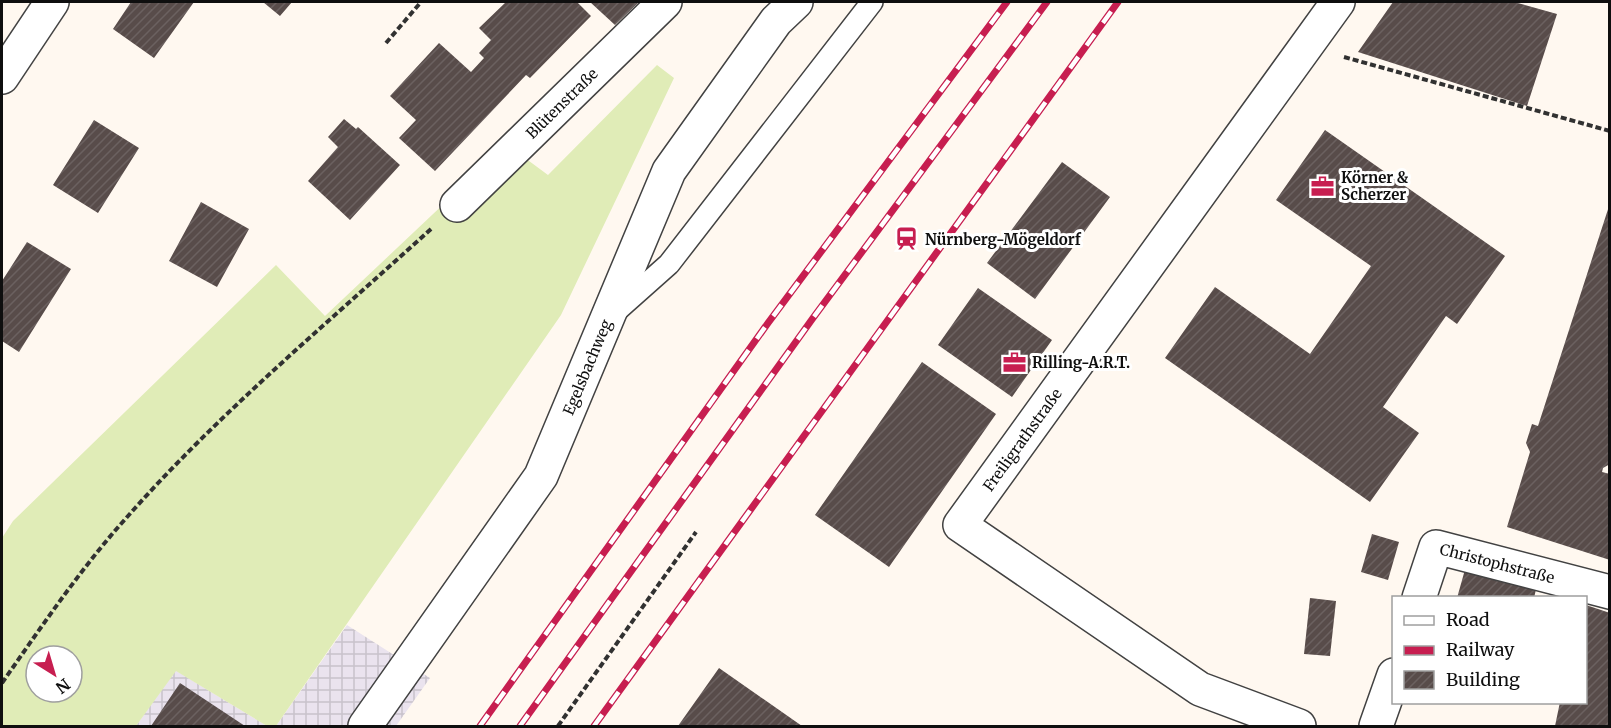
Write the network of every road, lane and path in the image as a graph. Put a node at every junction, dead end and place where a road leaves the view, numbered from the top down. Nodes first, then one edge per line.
1 (52, 2) edge
2 (421, 2) edge
3 (665, 2) edge
4 (796, 2) edge
5 (873, 2) edge
6 (1338, 2) edge
7 (386, 43) dead end
8 (1307, 47) junction
9 (2, 77) edge
10 (1610, 131) edge
11 (457, 205) joint
12 (607, 319) junction
13 (696, 532) dead end
14 (1610, 592) edge
15 (1419, 596) edge
16 (1392, 681) edge
17 (2, 683) edge
18 (365, 726) edge
19 (558, 726) edge
20 (1299, 726) edge
21 (1376, 726) edge

1 - 9 street
2 - 7 path
3 - 11 street, Blütenstraße
4 - 12 street, Egelsbachweg
5 - 12 lane
6 - 8 street, Freiligrathstraße
8 - 10 path
8 - 20 street, Freiligrathstraße
11 - 17 path
12 - 18 street, Egelsbachweg
13 - 19 path
14 - 15 street, Christophstraße
16 - 21 street

